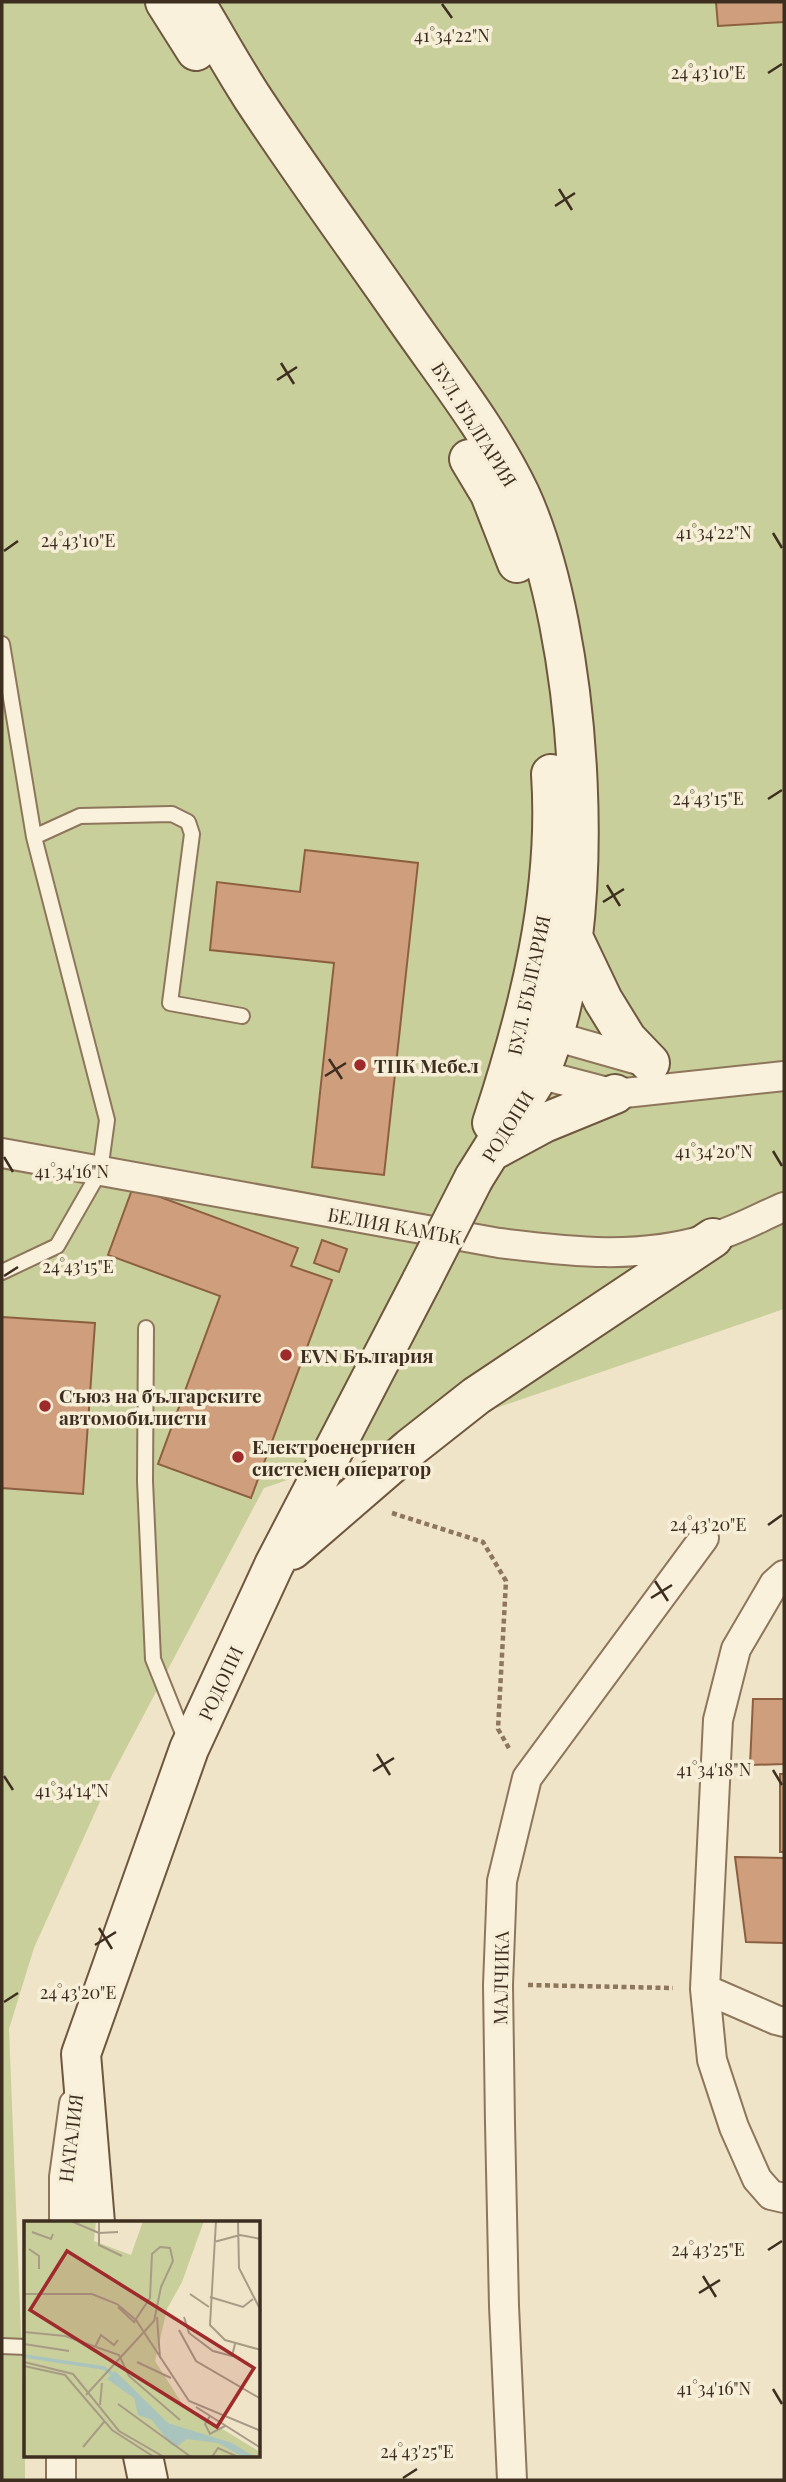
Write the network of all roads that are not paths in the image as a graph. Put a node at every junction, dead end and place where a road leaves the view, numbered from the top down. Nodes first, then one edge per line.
1 (165, 2) edge
2 (195, 2) edge
3 (2, 644) edge
4 (34, 837) junction
5 (573, 937) junction
6 (242, 1016) dead end
7 (538, 1031) junction
8 (650, 1063) junction
9 (525, 1070) junction
10 (784, 1076) edge
11 (704, 1084) junction
12 (615, 1094) junction
13 (2, 1153) edge
14 (482, 1165) junction
15 (100, 1171) junction
16 (784, 1207) edge
17 (713, 1238) junction
18 (2, 1272) edge
19 (146, 1328) dead end
20 (704, 1538) dead end
21 (274, 1565) junction
22 (784, 1575) edge
23 (189, 1749) junction
24 (705, 1989) junction
25 (784, 2022) edge
26 (81, 2054) junction
27 (784, 2198) edge
28 (64, 2221) edge
29 (95, 2221) edge
30 (2, 2346) edge
31 (24, 2347) edge
32 (61, 2458) edge
33 (143, 2458) edge
34 (61, 2480) edge
35 (148, 2480) edge
36 (512, 2480) edge

1 - 7 street, БУЛ. БЪЛГАРИЯ
2 - 5 street, БУЛ. БЪЛГАРИЯ
3 - 4 lane
4 - 6 lane
4 - 15 lane
5 - 7 street, БУЛ. БЪЛГАРИЯ
5 - 8 street
7 - 8 street
7 - 9 street, БУЛ. БЪЛГАРИЯ
8 - 11 street
9 - 12 street
9 - 14 street, РОДОПИ
10 - 11 street
11 - 12 street
12 - 14 street
13 - 15 street, БЕЛИЯ КАМЪК
14 - 21 street, РОДОПИ, bridge
15 - 17 street, БЕЛИЯ КАМЪК
15 - 18 lane
16 - 17 street, БЕЛИЯ КАМЪК
17 - 21 street
19 - 23 lane
20 - 36 street, МАЛЧИКА
21 - 23 street, РОДОПИ
22 - 24 street
23 - 26 street, РОДОПИ
24 - 25 street
24 - 27 street
26 - 28 street, НАТАЛИЯ
26 - 29 street, РОДОПИ
30 - 31 lane
32 - 34 street
33 - 35 street

